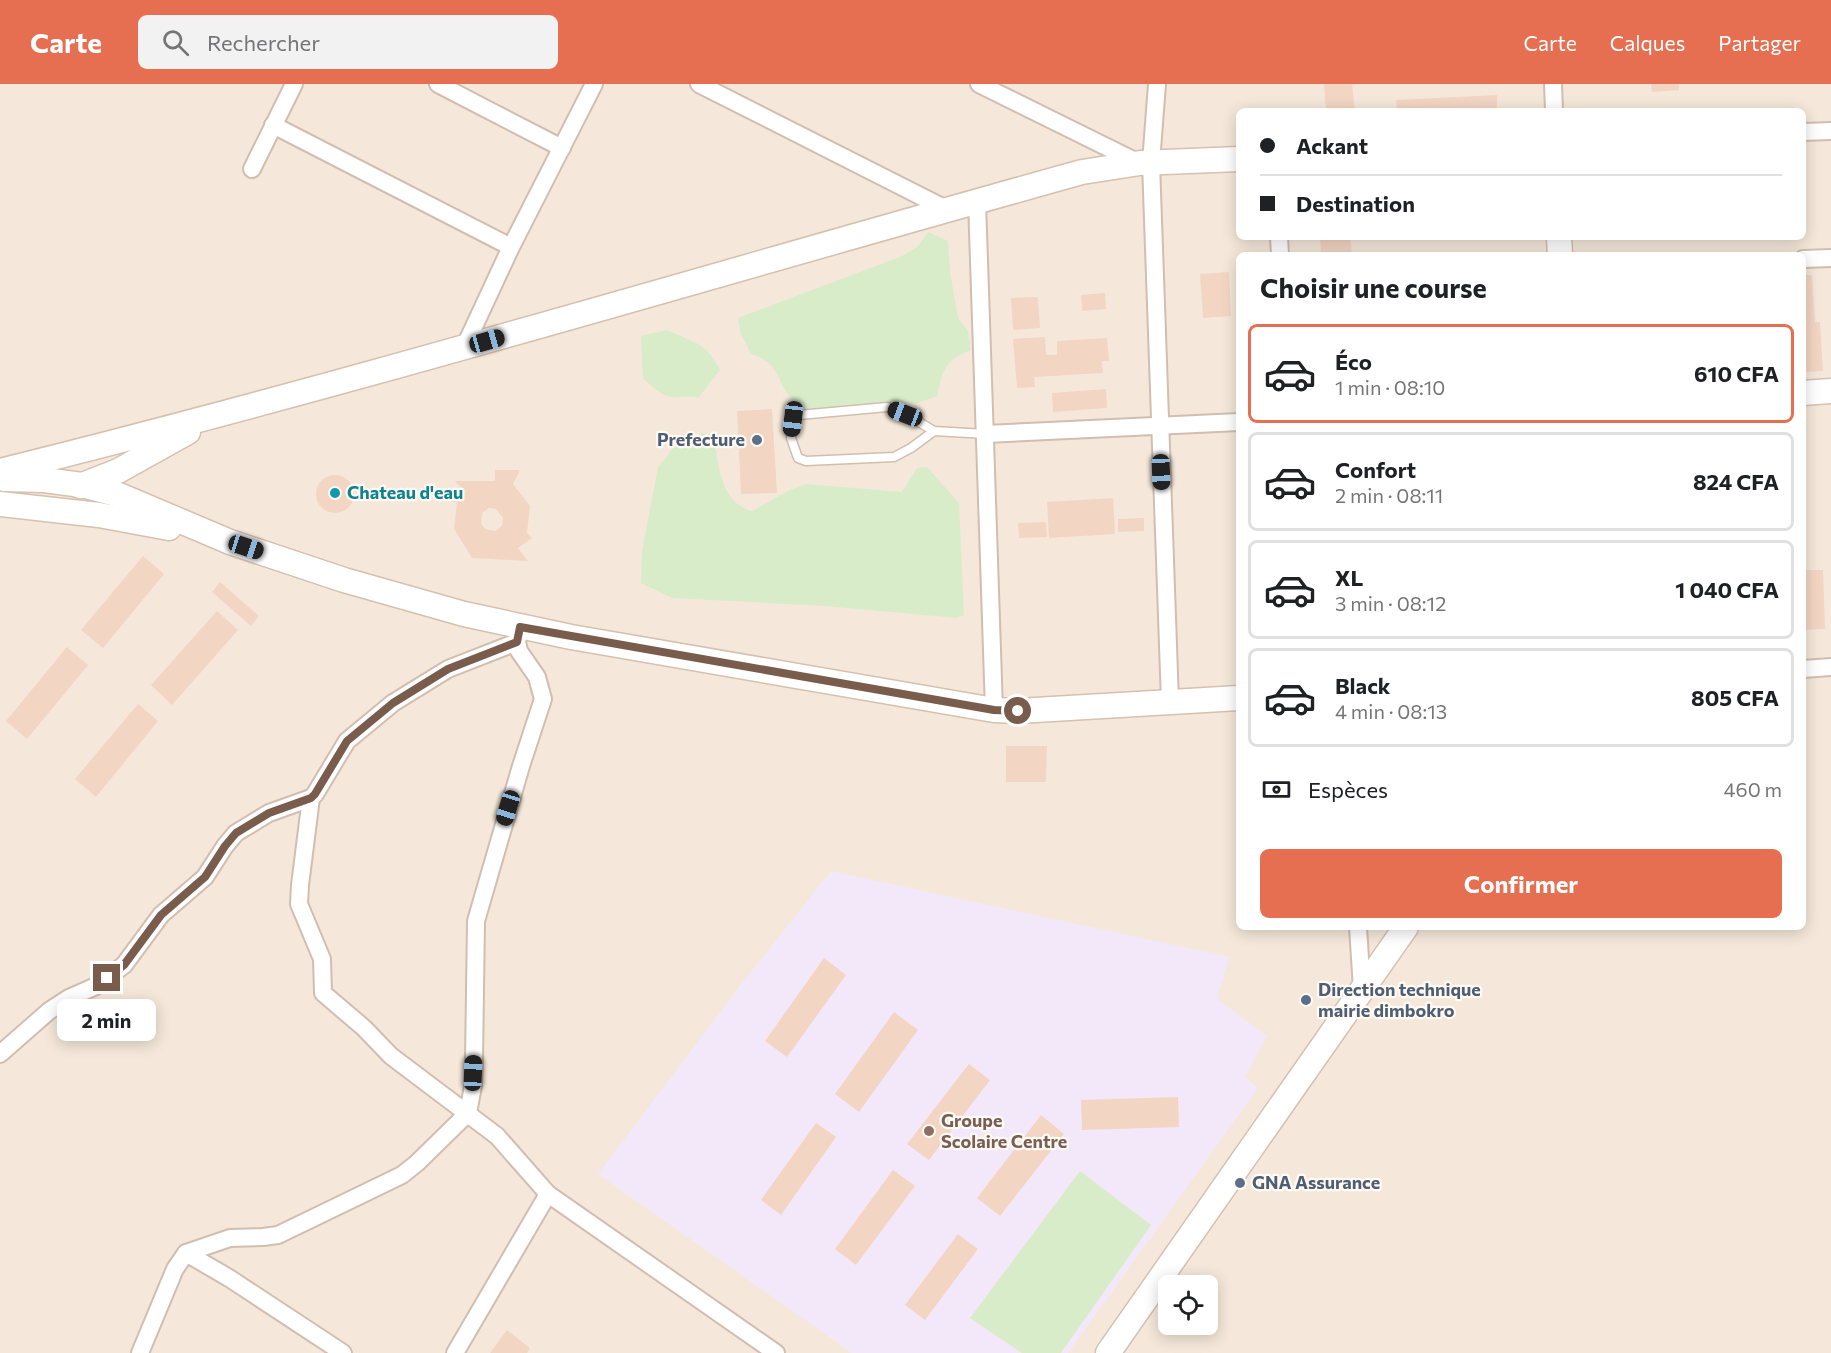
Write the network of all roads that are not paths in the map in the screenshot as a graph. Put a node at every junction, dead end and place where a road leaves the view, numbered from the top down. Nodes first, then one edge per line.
1 (294, 84) edge
2 (438, 84) edge
3 (594, 84) edge
4 (699, 84) edge
5 (979, 84) edge
6 (1157, 84) edge
7 (1553, 84) edge
8 (1554, 108) edge
9 (273, 125) junction
10 (1831, 131) edge
11 (1806, 132) edge
12 (562, 148) junction
13 (1236, 159) edge
14 (1145, 163) junction
15 (252, 169) dead end
16 (977, 201) junction
17 (946, 209) junction
18 (511, 248) junction
19 (1831, 258) edge
20 (1806, 259) edge
21 (464, 348) junction
22 (1831, 391) edge
23 (1806, 393) edge
24 (227, 411) junction
25 (1236, 422) edge
26 (1159, 426) junction
27 (934, 431) junction
28 (986, 435) junction
29 (0, 471) edge
30 (0, 480) edge
31 (82, 485) junction
32 (0, 495) edge
33 (0, 504) edge
34 (230, 542) junction
35 (519, 634) junction
36 (1831, 667) edge
37 (1806, 669) edge
38 (1236, 698) edge
39 (1170, 702) junction
40 (994, 710) junction
41 (311, 798) junction
42 (1358, 930) edge
43 (1404, 930) edge
44 (1362, 989) junction
45 (0, 1054) edge
46 (468, 1113) junction
47 (548, 1194) junction
48 (186, 1253) junction
49 (140, 1353) edge
50 (343, 1353) edge
51 (455, 1353) edge
52 (776, 1353) edge
53 (1108, 1353) edge

1 - 9 street
2 - 12 street
3 - 12 street
4 - 17 street
5 - 14 street
6 - 14 street
7 - 8 street
9 - 15 street
9 - 18 street
10 - 11 street
12 - 18 street
13 - 14 main road
14 - 16 main road
14 - 26 street
16 - 17 main road
16 - 28 street
17 - 21 main road
18 - 21 street
19 - 20 street
21 - 24 main road
22 - 23 main road
24 - 29 main road
24 - 31 main road
25 - 26 street
26 - 28 street
26 - 39 street
27 - 27 lane
27 - 28 lane
28 - 40 street
30 - 31 main road
31 - 32 main road
31 - 34 main road
33 - 34 main road
34 - 35 main road
35 - 40 main road
35 - 41 street
35 - 46 street
36 - 37 street
38 - 39 main road
39 - 40 main road
41 - 45 street
41 - 46 street
42 - 44 street
43 - 44 main road
44 - 53 main road
46 - 47 street
46 - 48 street
47 - 51 street
47 - 52 street
48 - 49 street
48 - 50 street

